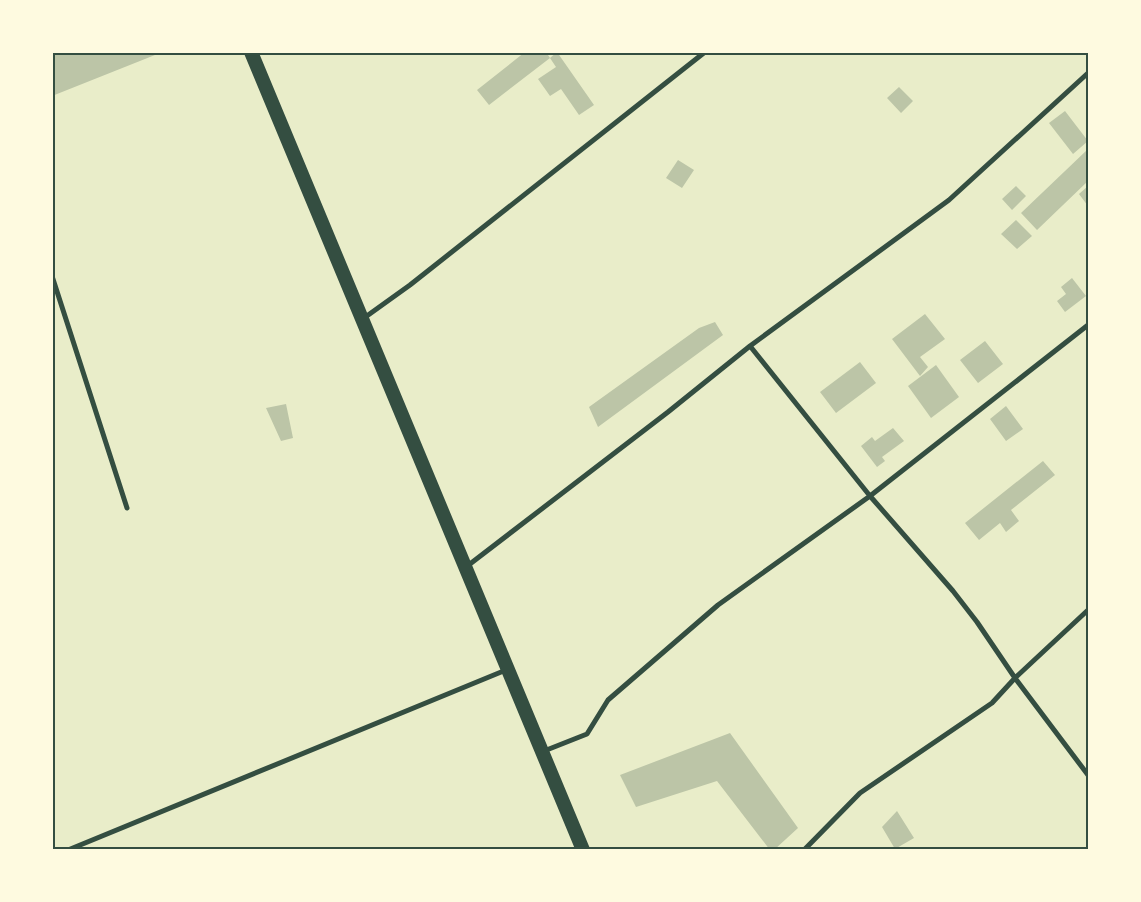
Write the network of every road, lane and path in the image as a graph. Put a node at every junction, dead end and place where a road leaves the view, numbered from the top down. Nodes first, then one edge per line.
1 (251, 52) edge
2 (705, 52) edge
3 (1088, 73) edge
4 (52, 276) edge
5 (362, 320) junction
6 (1088, 325) edge
7 (750, 346) junction
8 (870, 496) junction
9 (127, 508) dead end
10 (466, 567) junction
11 (1088, 610) edge
12 (509, 668) junction
13 (1015, 678) junction
14 (543, 752) junction
15 (1088, 775) edge
16 (68, 850) edge
17 (583, 850) edge
18 (804, 850) edge

1 - 5 highway
2 - 5 street
3 - 7 street
4 - 9 street
5 - 10 highway
6 - 8 street
7 - 8 street
7 - 10 street
8 - 13 street
8 - 14 street
10 - 12 highway
11 - 13 street
12 - 14 highway
12 - 16 street
13 - 15 street
13 - 18 street
14 - 17 highway

